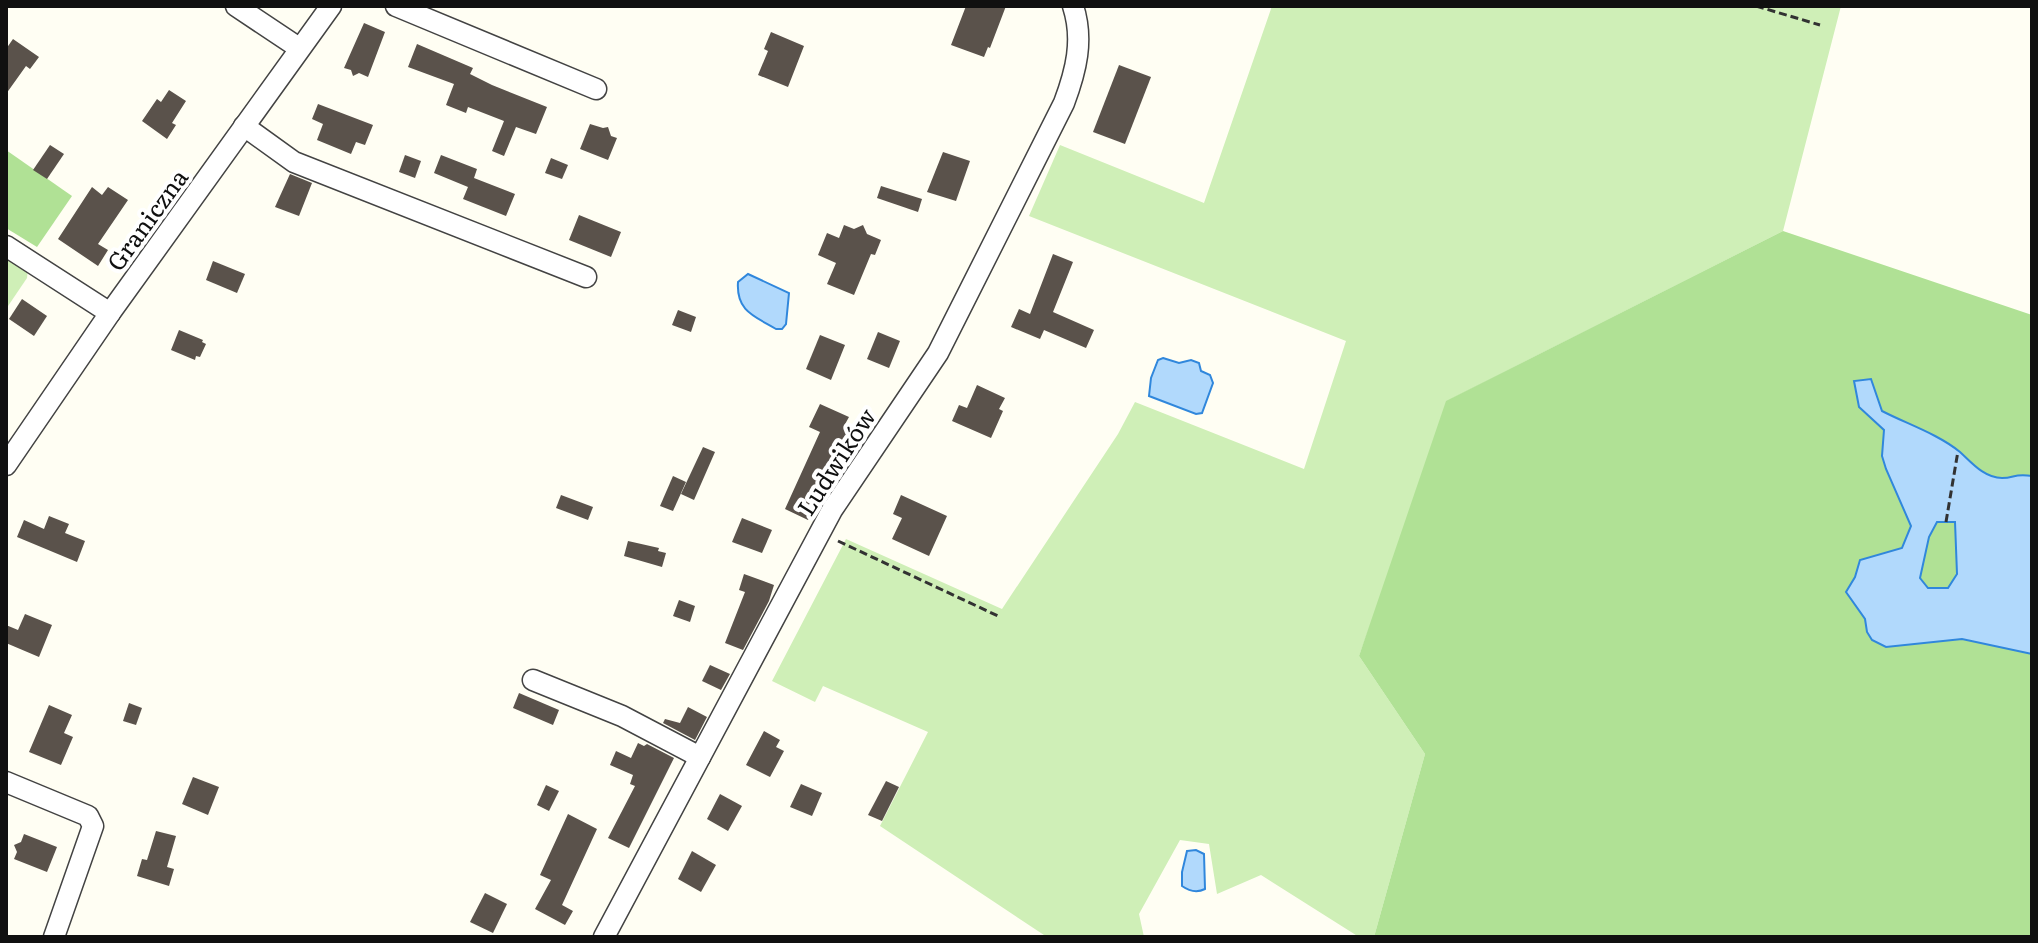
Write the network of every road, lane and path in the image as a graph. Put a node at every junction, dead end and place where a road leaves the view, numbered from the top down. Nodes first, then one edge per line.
1 (236, 6) edge
2 (331, 6) edge
3 (396, 6) edge
4 (1073, 6) edge
5 (1756, 6) edge
6 (1820, 25) dead end
7 (299, 48) junction
8 (596, 89) dead end
9 (244, 126) junction
10 (6, 246) edge
11 (586, 277) dead end
12 (110, 313) junction
13 (1958, 451) dead end
14 (6, 465) edge
15 (1946, 522) dead end
16 (820, 532) junction
17 (998, 616) dead end
18 (533, 680) dead end
19 (700, 757) junction
20 (6, 782) edge
21 (54, 937) edge
22 (604, 937) edge

1 - 7 street
2 - 7 street, Graniczna
3 - 8 street
4 - 16 street, Ludwików
5 - 6 path
7 - 9 street, Graniczna
9 - 11 street
9 - 12 street, Graniczna
10 - 12 street
12 - 14 street, Graniczna
13 - 15 path
16 - 17 path
16 - 19 street, Ludwików
18 - 19 street
19 - 22 street, Ludwików
20 - 21 street

